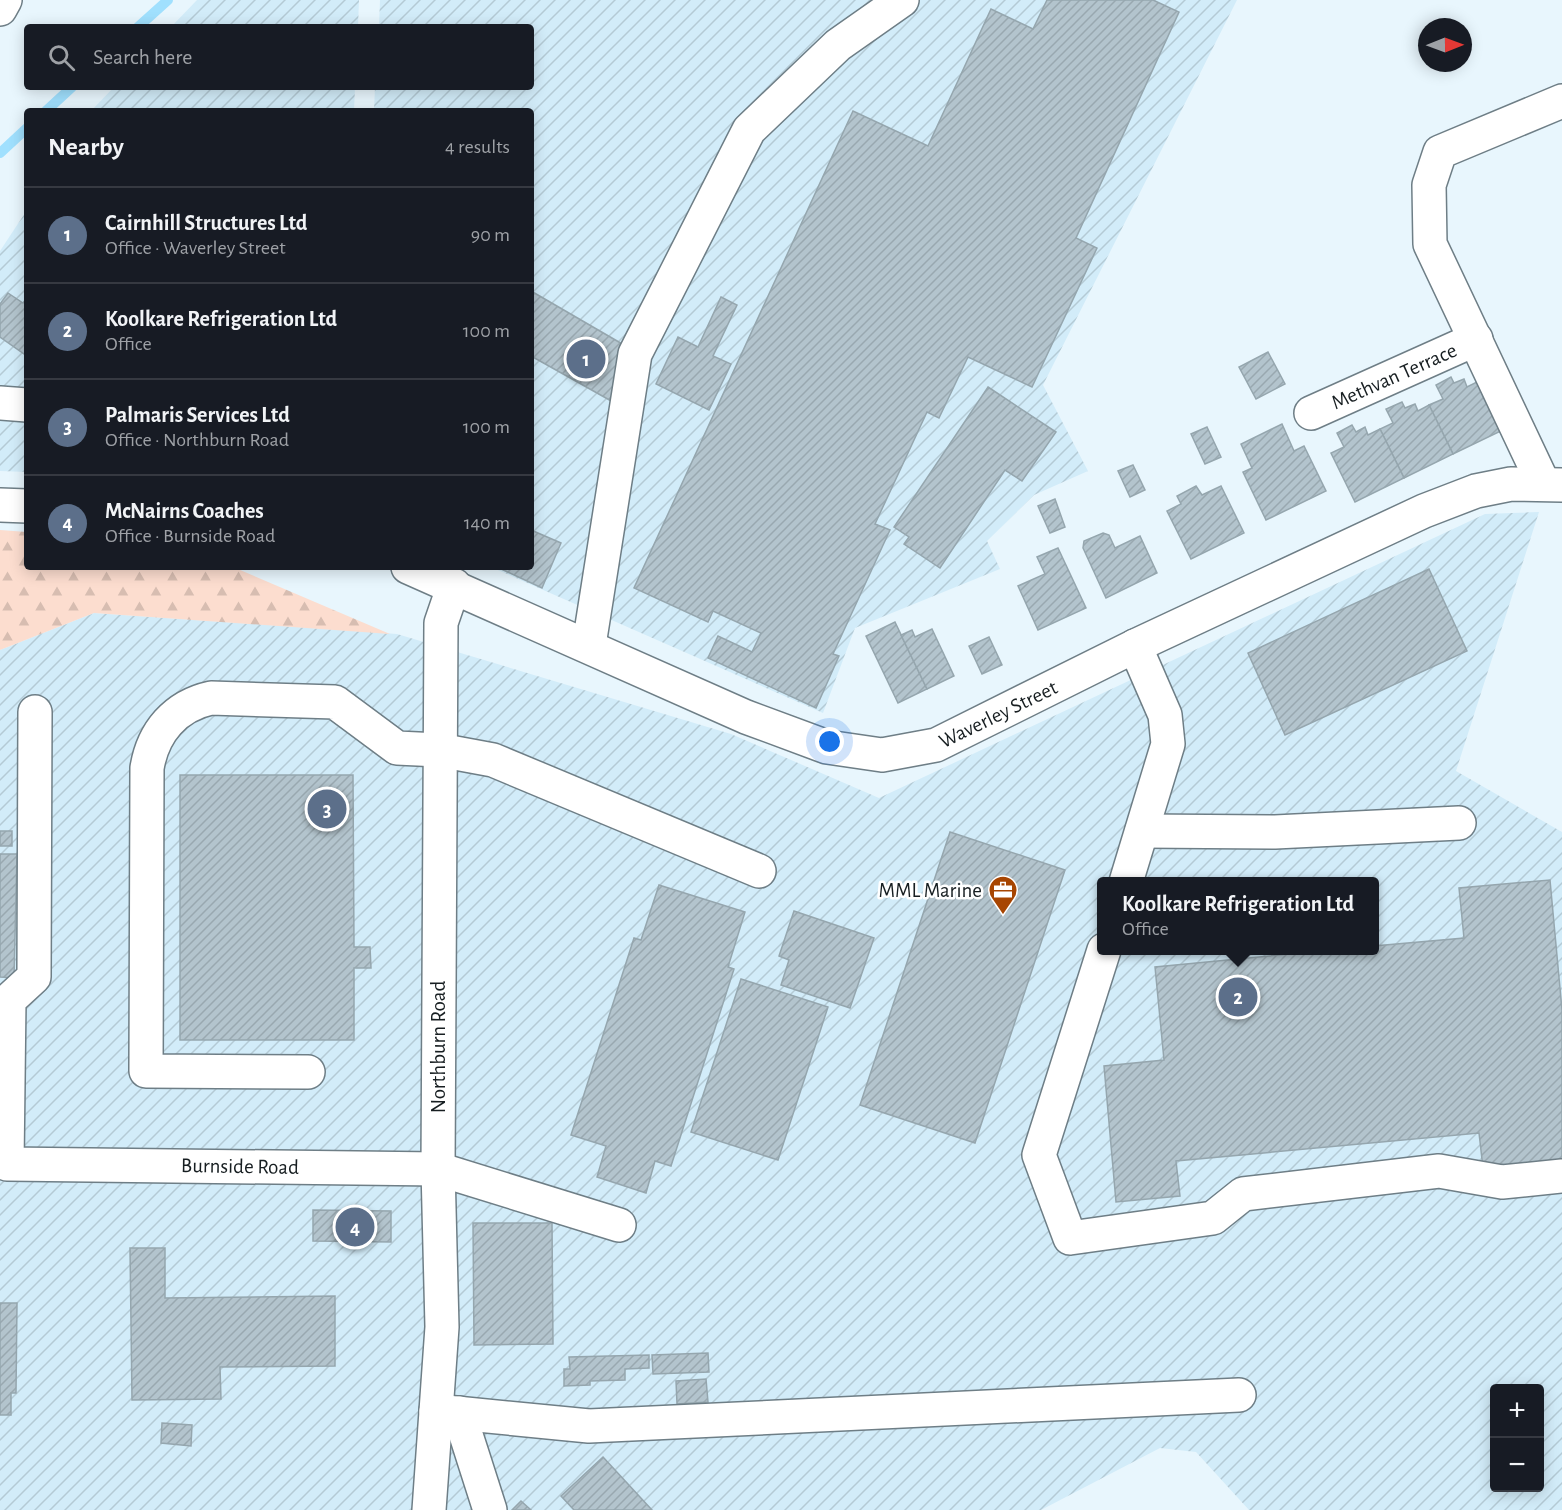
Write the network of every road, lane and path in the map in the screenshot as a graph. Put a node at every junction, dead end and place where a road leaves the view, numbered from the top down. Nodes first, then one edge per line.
1 (5, 0) edge
2 (902, 0) edge
3 (0, 9) edge
4 (1562, 101) edge
5 (1476, 339) junction
6 (0, 404) edge
7 (24, 405) edge
8 (1311, 413) dead end
9 (1552, 484) edge
10 (0, 505) edge
11 (24, 506) edge
12 (416, 570) edge
13 (454, 585) junction
14 (589, 645) junction
15 (1135, 646) junction
16 (35, 712) dead end
17 (439, 750) junction
18 (1459, 823) dead end
19 (1142, 831) junction
20 (759, 871) dead end
21 (1128, 877) edge
22 (1103, 955) edge
23 (308, 1072) dead end
24 (438, 1169) junction
25 (1562, 1176) edge
26 (619, 1225) dead end
27 (1239, 1395) dead end
28 (447, 1412) junction
29 (429, 1510) edge
30 (490, 1510) edge

1 - 3 street
2 - 14 street
4 - 5 street
5 - 8 street, Methvan Terrace
5 - 9 street
6 - 7 street
9 - 15 street, Waverley Street
10 - 11 street
12 - 13 street, Waverley Street
13 - 14 street, Waverley Street
13 - 17 street, Northburn Road
14 - 15 street, Waverley Street
15 - 19 street
16 - 24 street, Burnside Road
17 - 20 street
17 - 23 street
17 - 24 street, Northburn Road
18 - 19 street
19 - 21 street
22 - 25 street
24 - 26 street, Burnside Road
24 - 28 street, Northburn Road
27 - 28 street
28 - 29 street, Northburn Road
28 - 30 street

